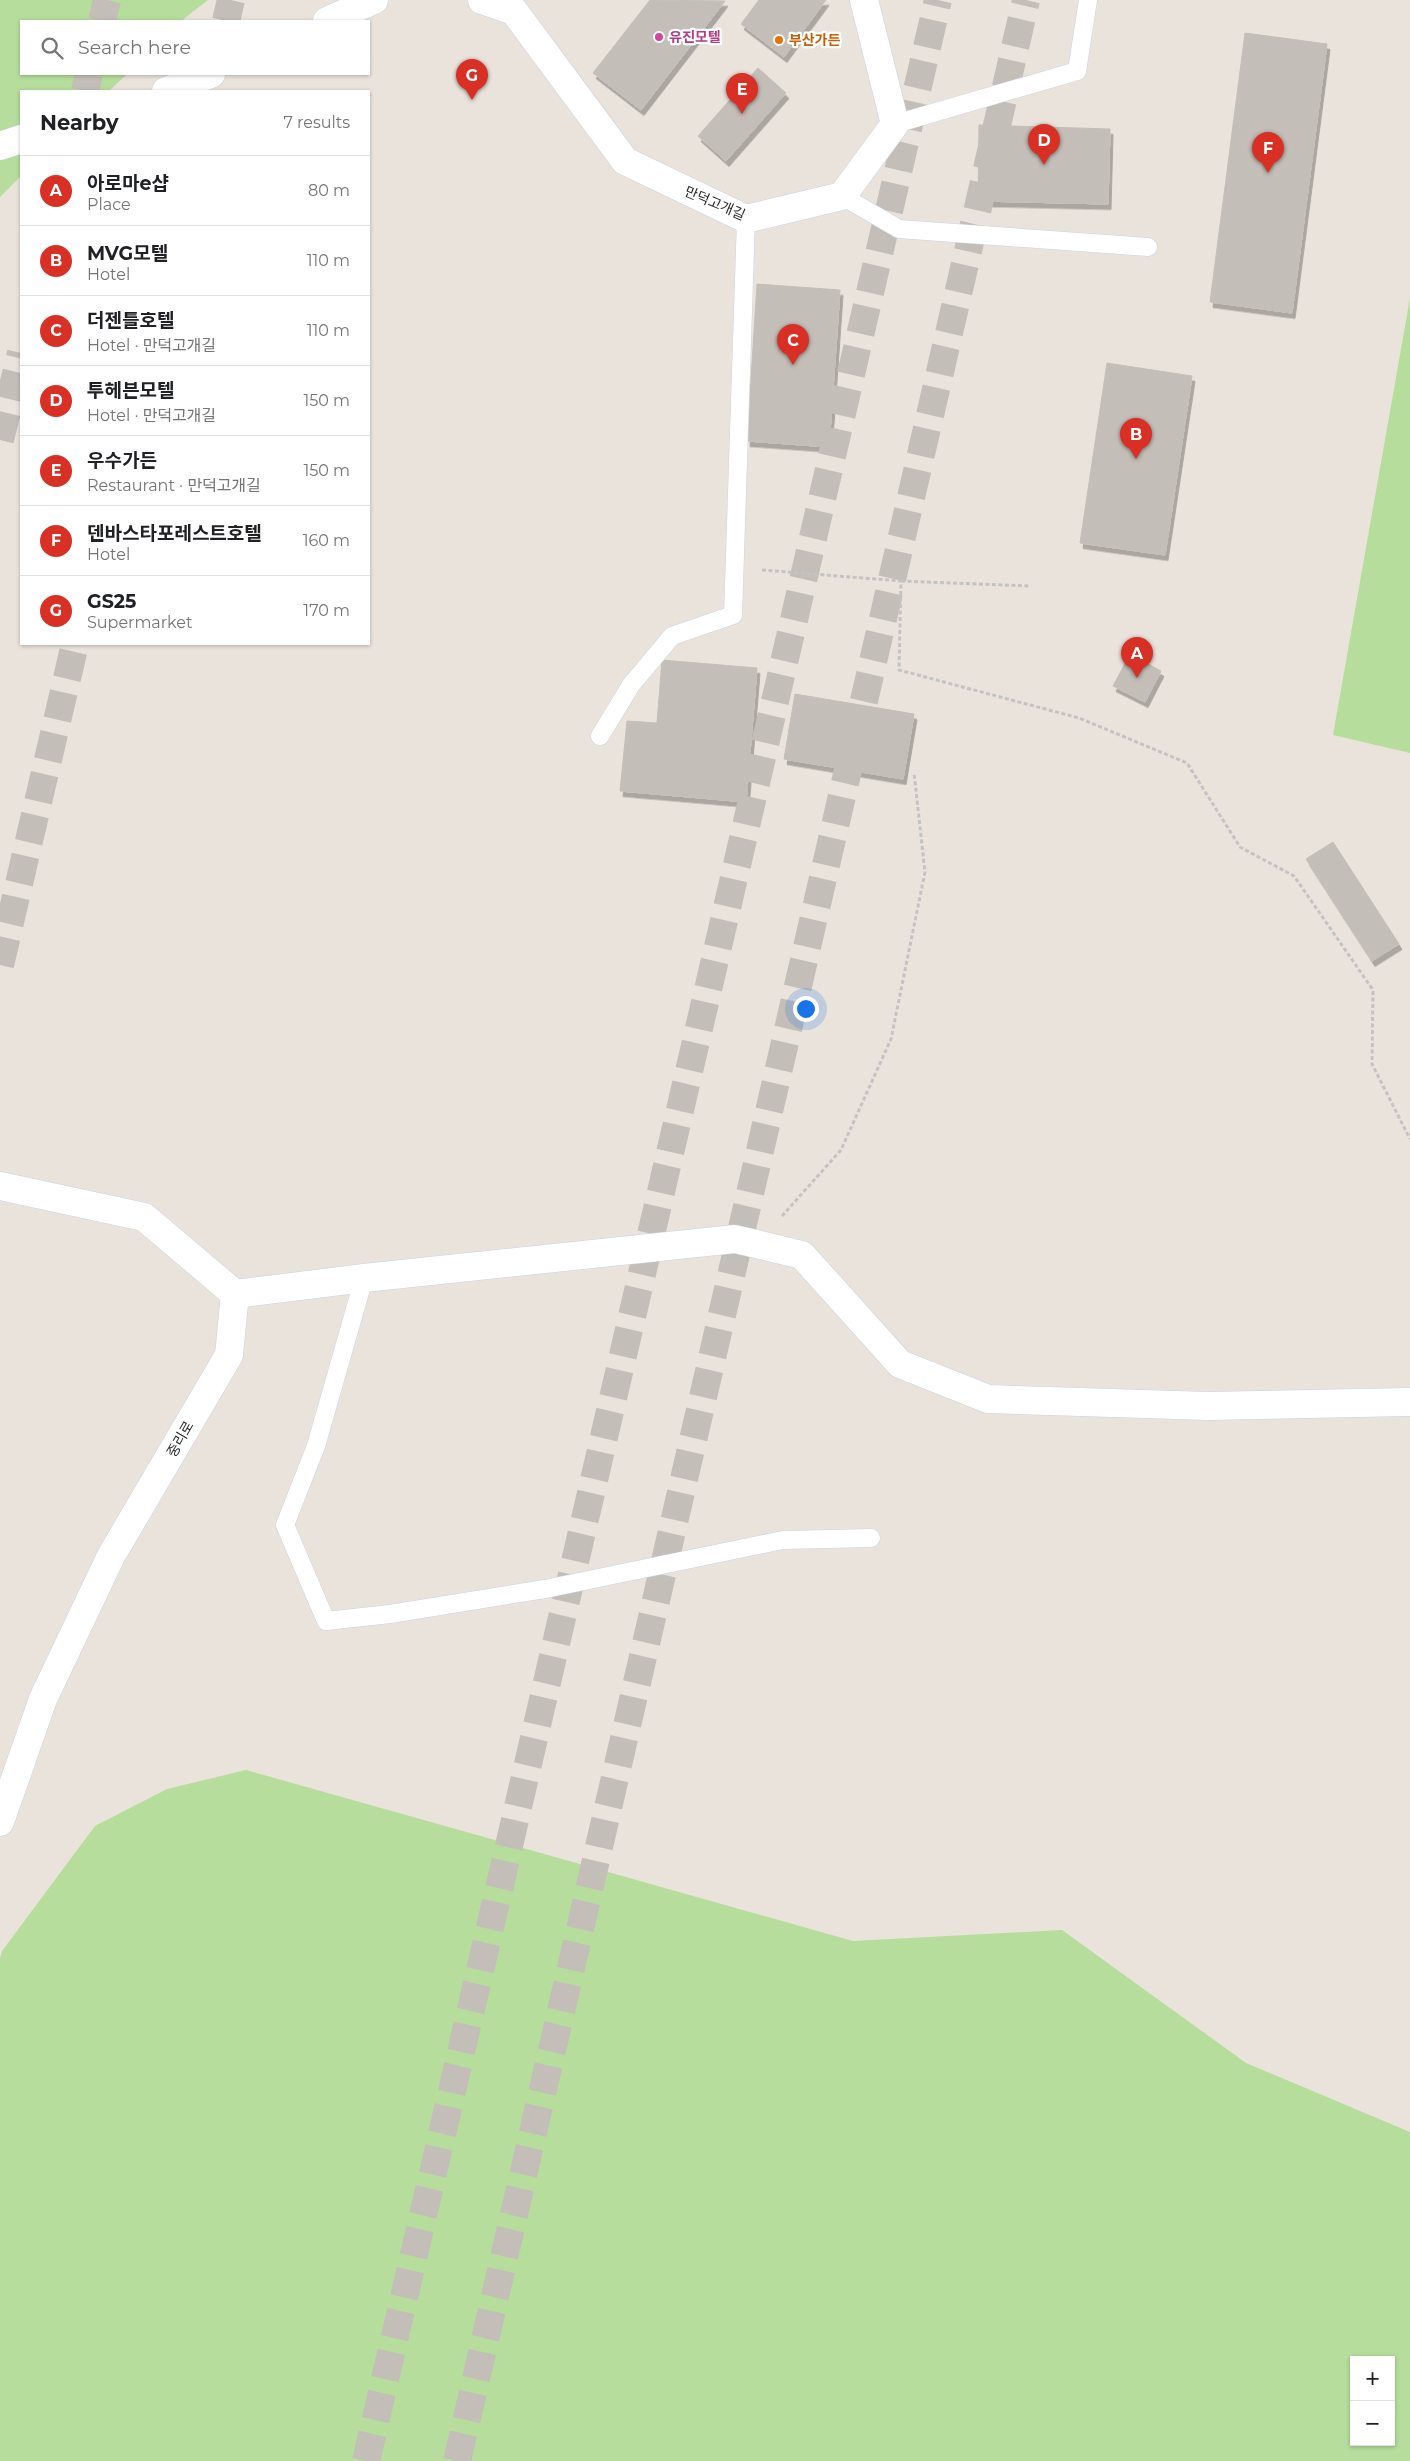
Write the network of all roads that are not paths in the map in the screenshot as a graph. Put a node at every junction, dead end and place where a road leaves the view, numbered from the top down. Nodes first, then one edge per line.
1 (374, 0) edge
2 (482, 0) edge
3 (864, 0) edge
4 (1088, 0) edge
5 (329, 20) edge
6 (208, 75) edge
7 (169, 90) edge
8 (895, 124) junction
9 (20, 139) edge
10 (0, 146) edge
11 (842, 196) junction
12 (746, 219) junction
13 (1148, 248) dead end
14 (600, 736) dead end
15 (0, 1186) edge
16 (364, 1278) junction
17 (235, 1294) junction
18 (1410, 1402) edge
19 (871, 1538) dead end
20 (0, 1822) edge

1 - 5 street
2 - 12 street, 만덕고개길
3 - 8 street
4 - 8 lane
6 - 7 street
8 - 11 street
9 - 10 street
11 - 12 street, 만덕고개길
11 - 13 lane
12 - 14 lane
15 - 17 street
16 - 17 street
16 - 18 street
16 - 19 lane
17 - 20 street, 중리로

